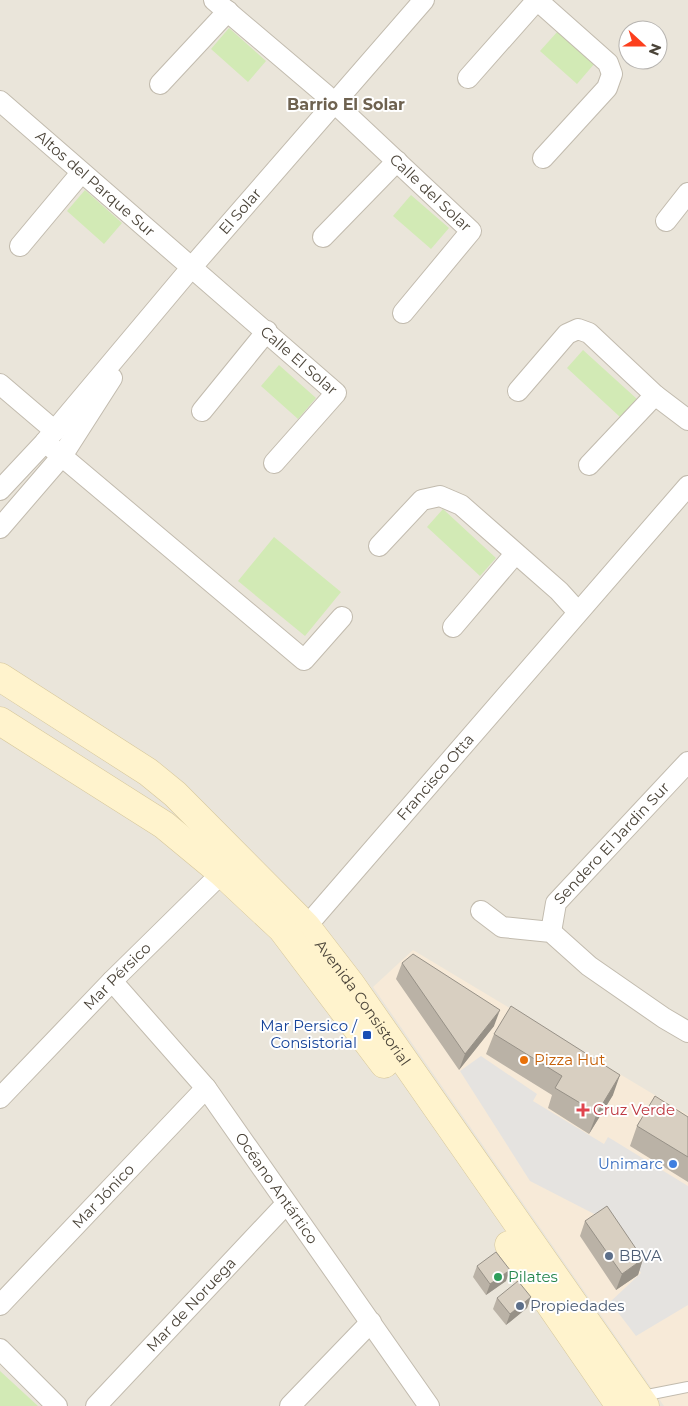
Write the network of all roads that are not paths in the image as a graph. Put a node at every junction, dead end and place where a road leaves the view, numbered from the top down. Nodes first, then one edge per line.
1 (424, 0) edge
2 (537, 0) edge
3 (221, 6) edge
4 (468, 78) dead end
5 (160, 84) dead end
6 (0, 101) edge
7 (333, 102) junction
8 (543, 158) dead end
9 (397, 161) junction
10 (81, 173) junction
11 (688, 193) edge
12 (666, 222) dead end
13 (323, 238) dead end
14 (20, 246) dead end
15 (191, 268) junction
16 (403, 313) dead end
17 (146, 320) junction
18 (267, 331) junction
19 (0, 384) edge
20 (518, 391) dead end
21 (656, 395) junction
22 (202, 411) dead end
23 (688, 420) edge
24 (50, 437) junction
25 (62, 456) junction
26 (274, 463) dead end
27 (590, 466) dead end
28 (688, 486) edge
29 (0, 490) edge
30 (0, 528) edge
31 (379, 546) dead end
32 (515, 554) junction
33 (578, 612) junction
34 (342, 617) dead end
35 (454, 627) dead end
36 (0, 677) edge
37 (0, 721) edge
38 (688, 762) edge
39 (230, 865) junction
40 (481, 911) dead end
41 (551, 932) junction
42 (299, 934) junction
43 (112, 981) junction
44 (688, 1032) edge
45 (206, 1088) junction
46 (0, 1098) edge
47 (286, 1204) junction
48 (0, 1305) edge
49 (371, 1322) junction
50 (0, 1349) edge
51 (688, 1387) edge
52 (634, 1403) edge
53 (57, 1406) edge
54 (96, 1406) edge
55 (290, 1406) edge
56 (429, 1406) edge

1 - 7 street, El Solar
2 - 4 street
2 - 8 street
3 - 5 street
3 - 7 street
6 - 10 street, Altos del Parque Sur
7 - 9 street, Calle del Solar
7 - 15 street, El Solar
9 - 13 street
9 - 16 street, Calle del Solar
10 - 14 street
10 - 15 street, Altos del Parque Sur
11 - 12 street
15 - 17 street, El Solar
15 - 18 street, Calle El Solar
17 - 24 street, El Solar
17 - 25 street, El Solar
18 - 22 street
18 - 26 street, Calle El Solar
19 - 24 street
20 - 21 street
21 - 23 street
21 - 27 street
24 - 25 street
24 - 29 street, El Solar
25 - 30 street, El Solar
25 - 34 street
28 - 33 street, Francisco Otta
31 - 32 street
32 - 33 street
32 - 35 street
33 - 42 street, Francisco Otta
36 - 39 main road, Avenida Consistorial
37 - 39 main road, Avenida Consistorial
38 - 41 street, Sendero El Jardin Sur
39 - 42 main road, Avenida Consistorial
39 - 43 street, Mar Pérsico
40 - 41 street
41 - 44 street
42 - 52 main road, Avenida Consistorial
43 - 45 street, Océano Antártico
43 - 46 street, Mar Pérsico
45 - 47 street, Océano Antártico
45 - 48 street, Mar Jónico
47 - 49 street, Océano Antártico
47 - 54 street, Mar de Noruega
49 - 55 street
49 - 56 street, Océano Antártico
50 - 53 street
51 - 52 lane

